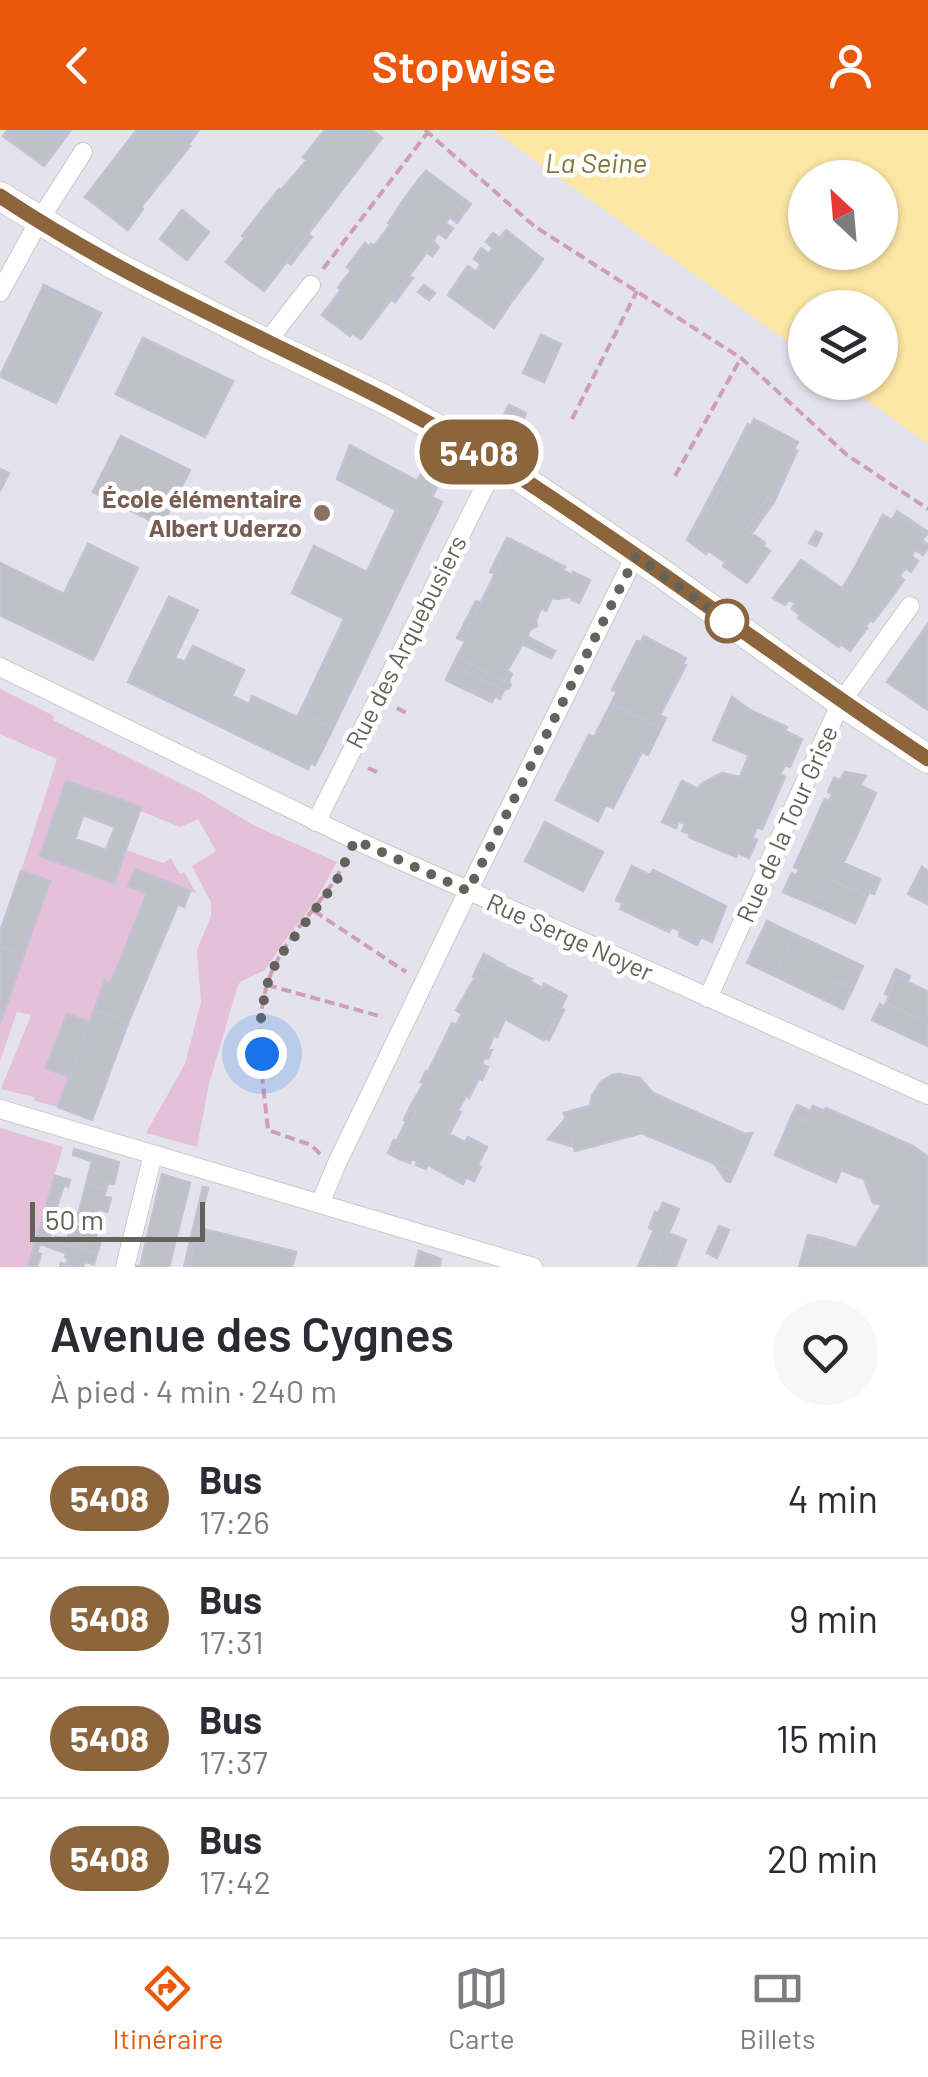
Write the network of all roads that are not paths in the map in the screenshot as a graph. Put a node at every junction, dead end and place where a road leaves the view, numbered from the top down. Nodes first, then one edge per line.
1 (83, 152) dead end
2 (0, 196) edge
3 (39, 221) junction
4 (311, 285) road end
5 (0, 292) edge
6 (266, 343) junction
7 (497, 462) junction
8 (636, 556) junction
9 (910, 606) dead end
10 (0, 667) edge
11 (842, 702) junction
12 (928, 759) edge
13 (316, 822) junction
14 (468, 891) junction
15 (708, 998) junction
16 (928, 1095) edge
17 (0, 1109) edge
18 (153, 1154) junction
19 (320, 1204) junction
20 (125, 1267) edge
21 (533, 1267) edge

1 - 3 street
2 - 3 main road
3 - 5 street
3 - 6 main road
4 - 6 street
6 - 7 main road
7 - 8 main road
7 - 13 street, Rue des Arquebusiers
8 - 11 main road
8 - 14 street
9 - 11 street, Rue de la Tour Grise
10 - 13 street, Rue Serge Noyer
11 - 12 main road
11 - 15 street, Rue de la Tour Grise
13 - 14 street, Rue Serge Noyer
14 - 15 street, Rue Serge Noyer
14 - 19 street
15 - 16 street, Rue Serge Noyer
17 - 18 street
18 - 19 street
18 - 20 street
19 - 21 street

